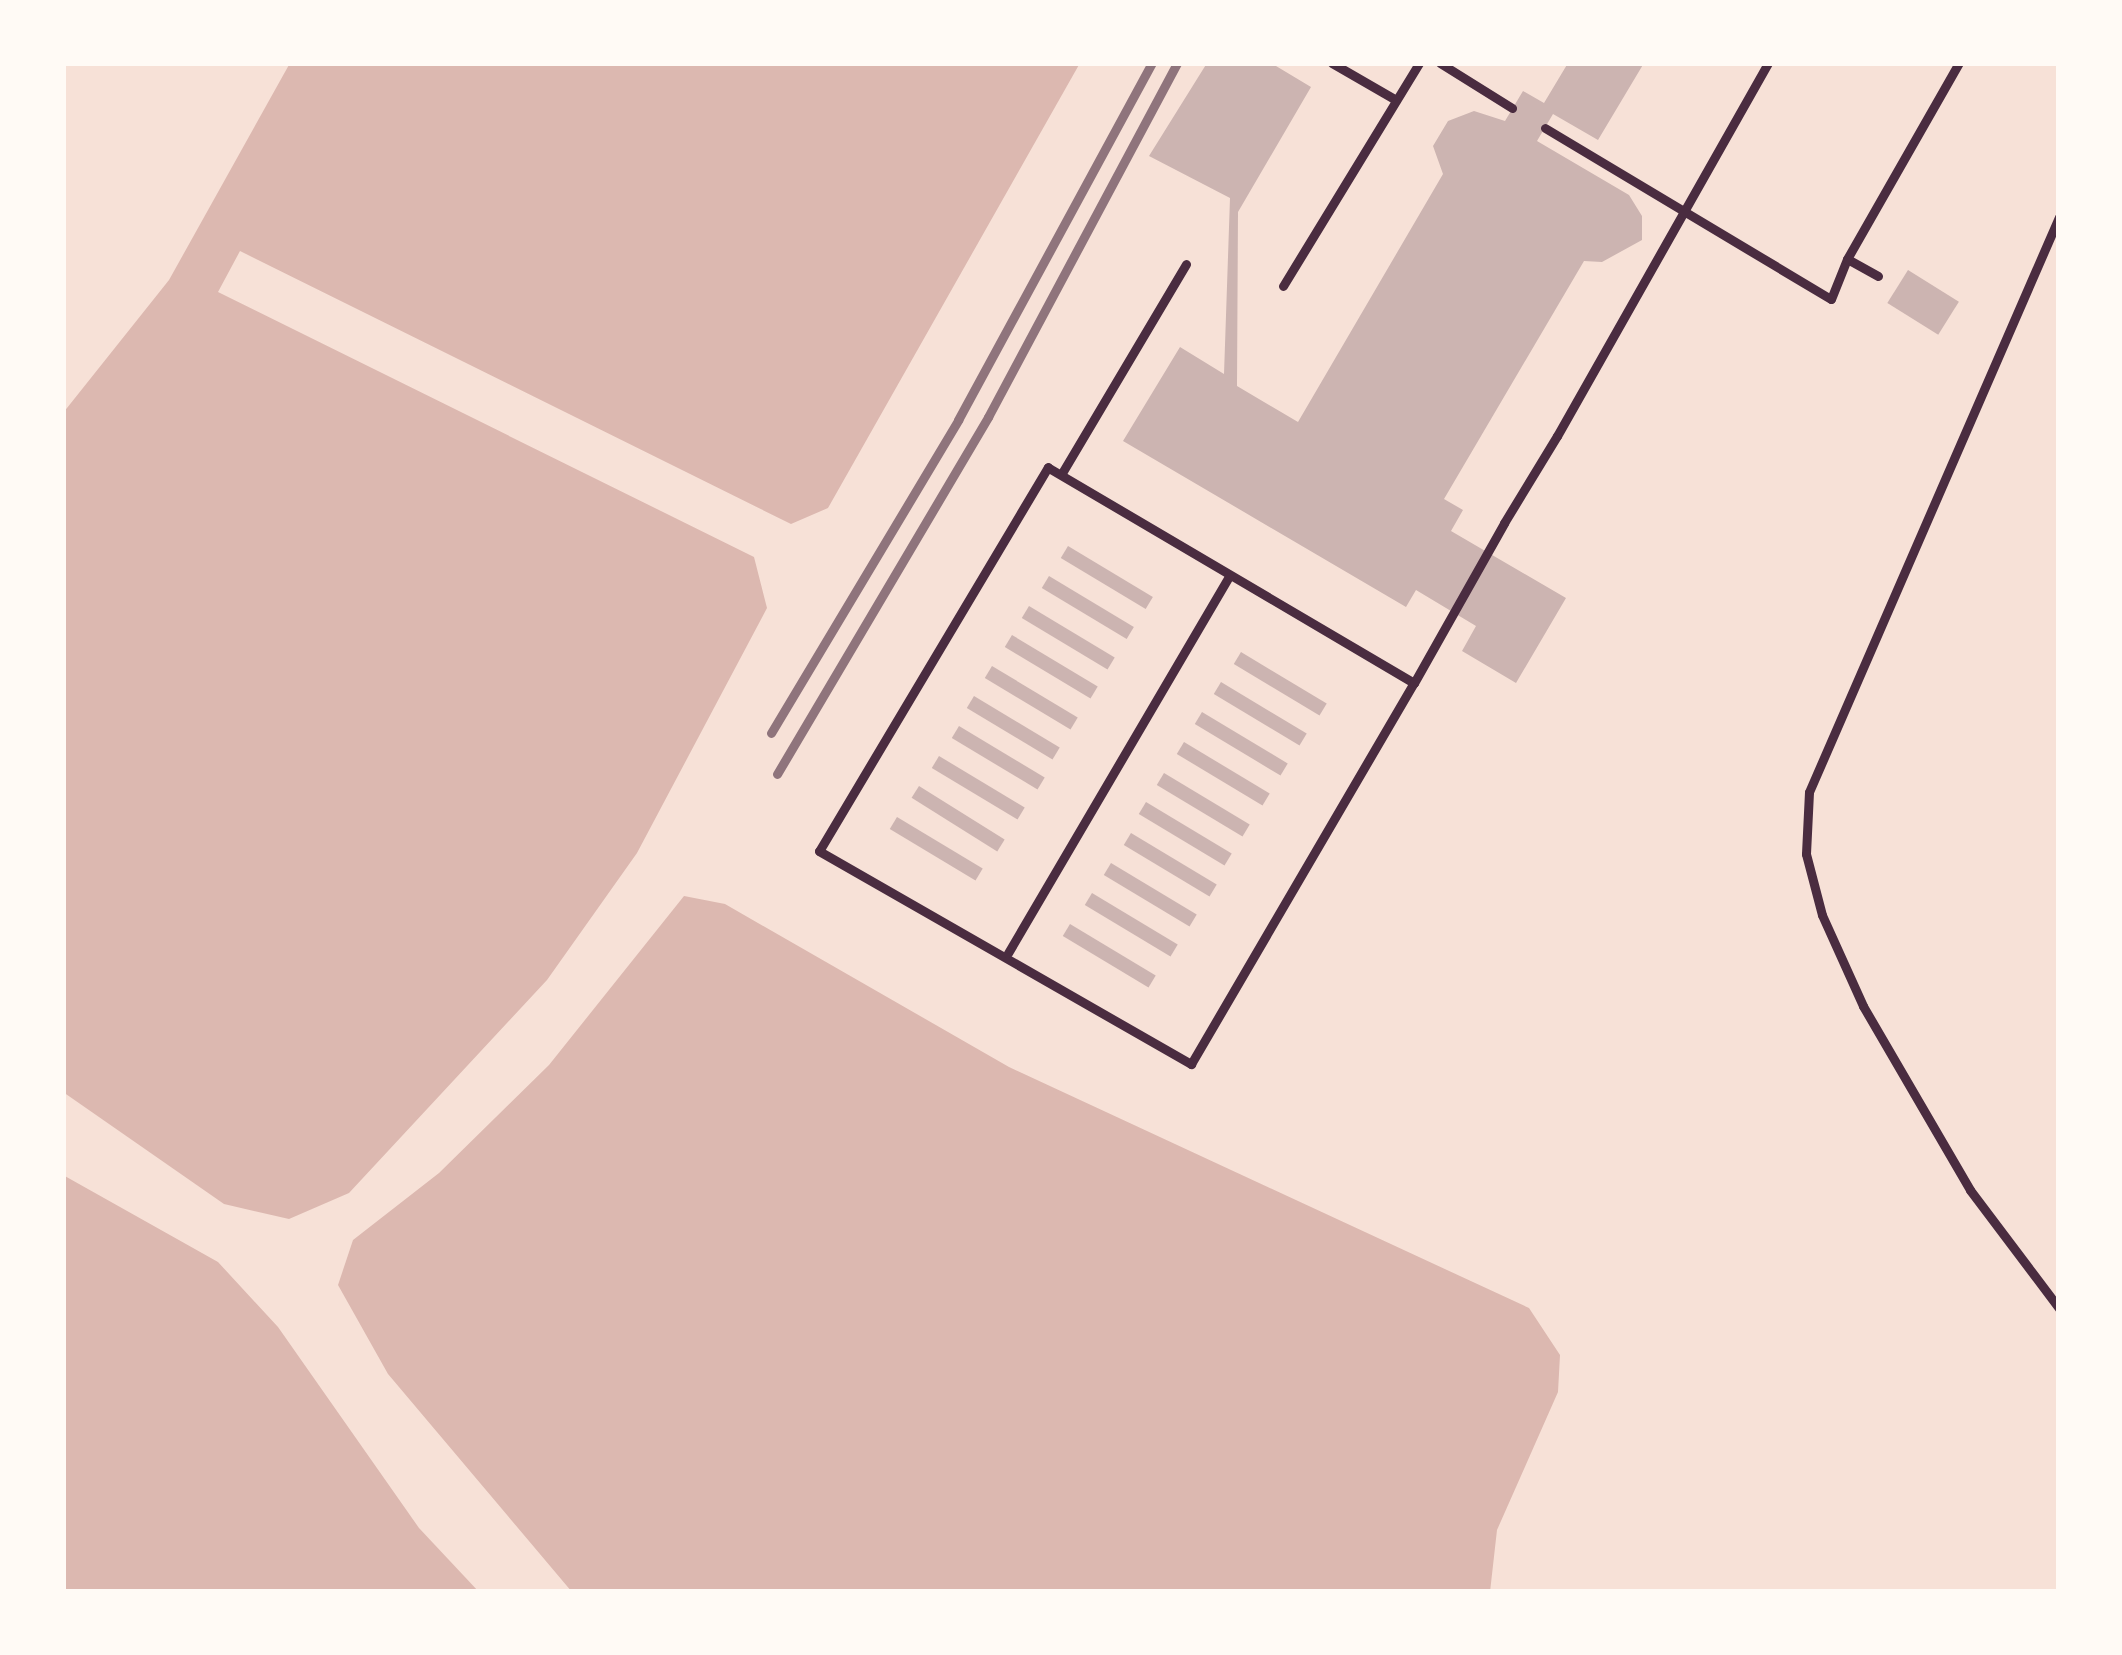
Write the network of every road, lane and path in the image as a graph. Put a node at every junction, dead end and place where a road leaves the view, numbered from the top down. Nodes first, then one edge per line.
1 (1331, 63) edge
2 (1419, 63) edge
3 (1440, 63) edge
4 (1768, 63) edge
5 (1959, 63) edge
6 (1396, 100) junction
7 (1512, 109) dead end
8 (1545, 128) dead end
9 (1685, 211) junction
10 (2059, 218) edge
11 (1847, 259) junction
12 (1186, 264) dead end
13 (1878, 276) dead end
14 (1283, 286) dead end
15 (1062, 473) junction
16 (1229, 577) junction
17 (1414, 683) junction
18 (1008, 953) junction
19 (2059, 1308) edge

1 - 6 lane
2 - 6 lane
3 - 7 lane
4 - 9 lane
5 - 11 lane
6 - 14 lane
8 - 9 lane
9 - 11 lane
9 - 17 lane
10 - 19 lane
11 - 13 lane
12 - 15 lane
15 - 16 lane
15 - 18 lane
16 - 17 lane
16 - 18 lane
17 - 18 lane

